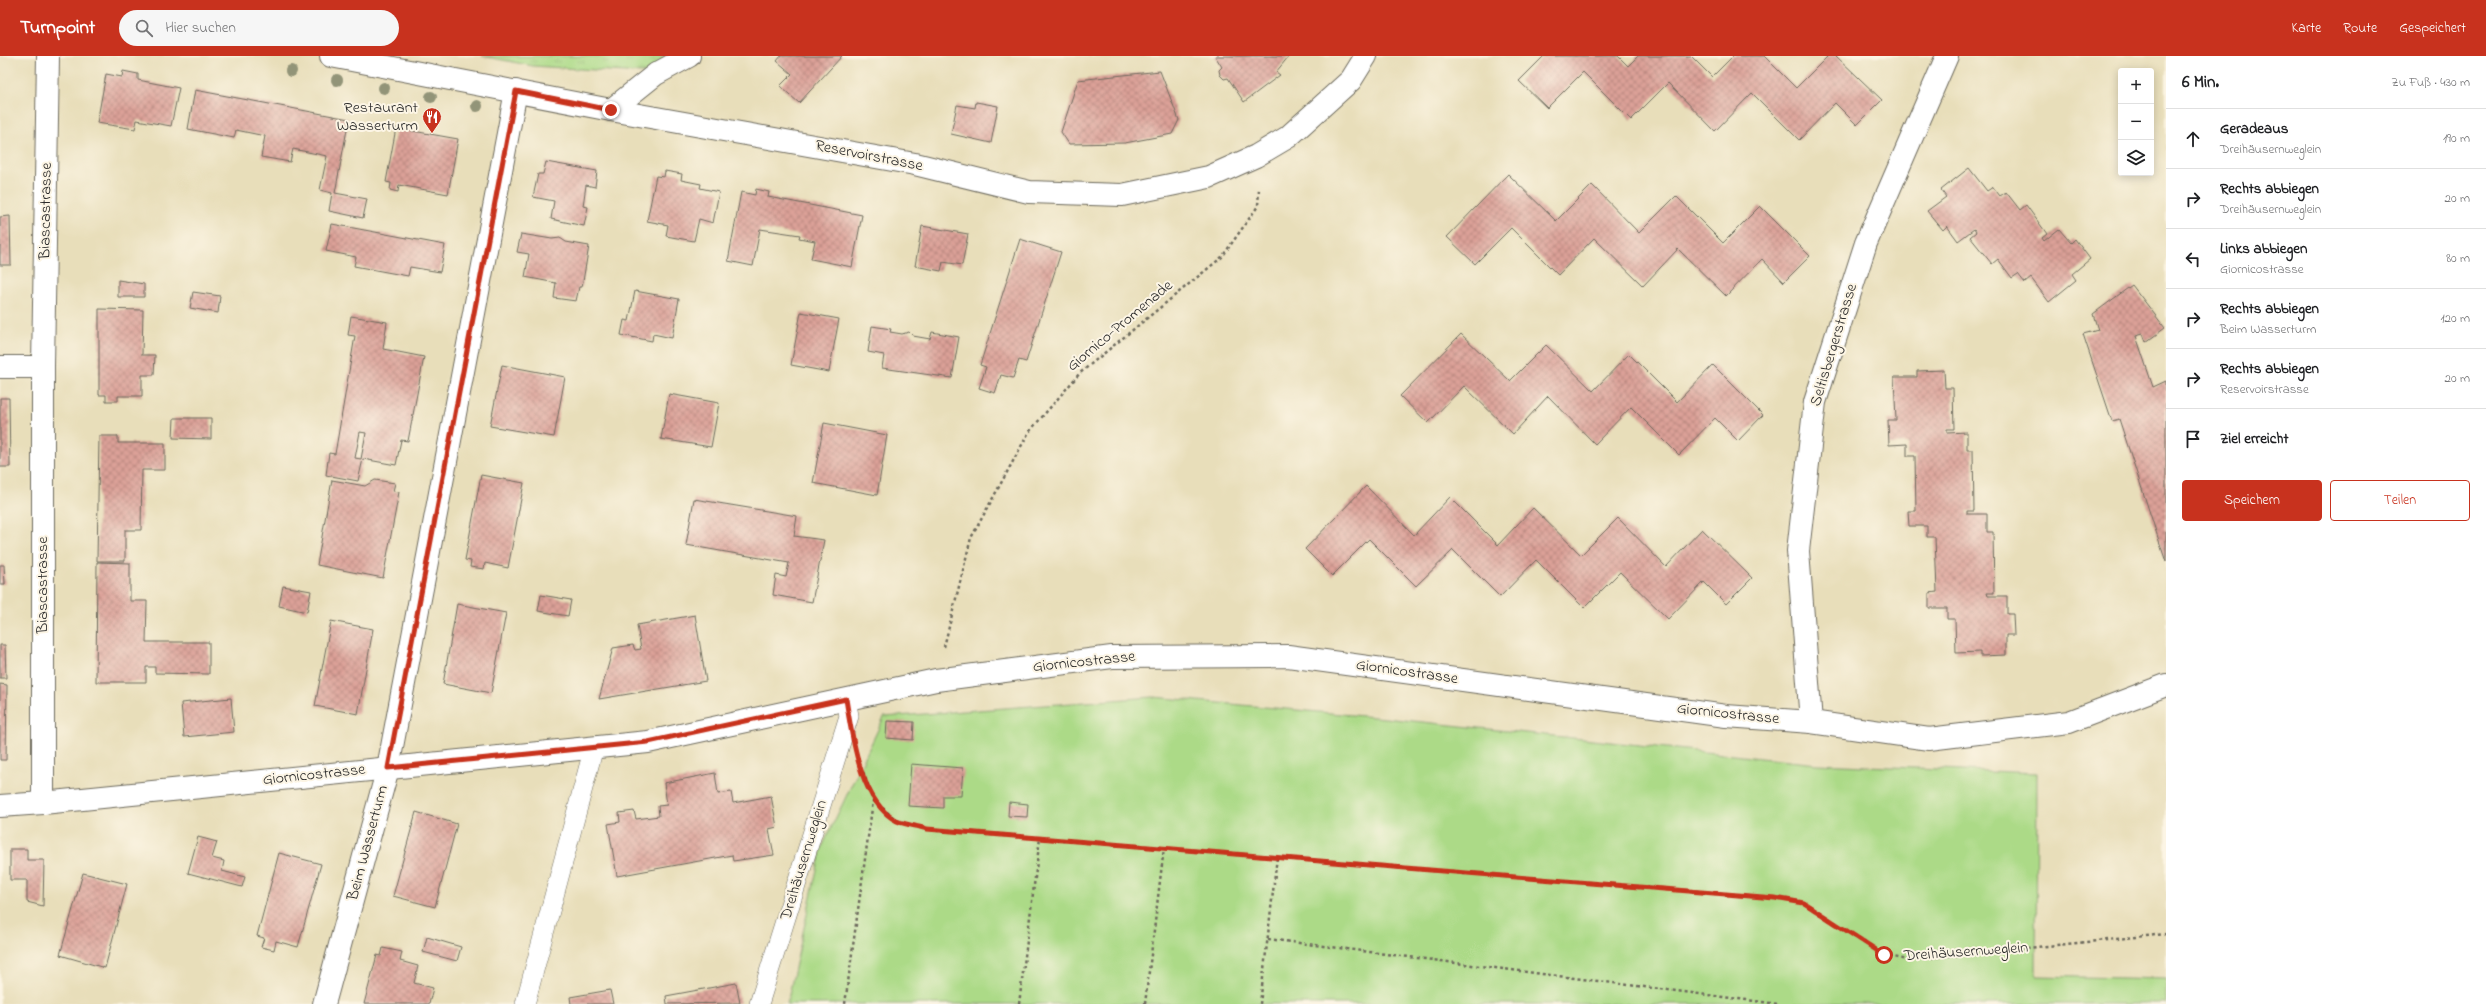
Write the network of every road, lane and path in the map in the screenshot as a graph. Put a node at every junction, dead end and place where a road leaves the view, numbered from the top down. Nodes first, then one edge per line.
1 (48, 56) edge
2 (330, 56) edge
3 (689, 56) edge
4 (1366, 56) edge
5 (1947, 56) edge
6 (516, 91) junction
7 (611, 110) junction
8 (1260, 154) junction
9 (0, 367) edge
10 (43, 367) junction
11 (936, 680) junction
12 (2166, 685) edge
13 (846, 699) junction
14 (1811, 722) junction
15 (594, 747) junction
16 (860, 766) dead end
17 (388, 768) junction
18 (873, 800) junction
19 (43, 803) junction
20 (0, 806) edge
21 (1040, 838) junction
22 (1164, 848) junction
23 (1277, 857) junction
24 (2166, 934) edge
25 (1268, 939) junction
26 (324, 1004) edge
27 (524, 1004) edge
28 (759, 1004) edge
29 (845, 1004) edge
30 (1019, 1004) edge
31 (1145, 1004) edge
32 (1260, 1004) edge
33 (1778, 1004) edge

1 - 10 street, Biascastrasse
2 - 6 street, Reservoirstrasse
3 - 7 street
4 - 8 street, Reservoirstrasse
5 - 14 street, Seltisbergerstrasse
6 - 7 street, Reservoirstrasse
6 - 17 street, Beim Wasserturm
7 - 8 street, Reservoirstrasse
8 - 11 path, Giornico-Promenade
9 - 10 street
10 - 19 street, Biascastrasse
11 - 13 street, Giornicostrasse
11 - 14 street, Giornicostrasse
12 - 14 street, Giornicostrasse
13 - 15 street, Giornicostrasse
13 - 28 lane, Dreihäusernweglein
15 - 17 street, Giornicostrasse
15 - 27 lane
16 - 18 path, Dreihäusernweglein
17 - 19 street, Giornicostrasse
17 - 26 street, Beim Wasserturm
18 - 21 path, Dreihäusernweglein
18 - 29 path
19 - 20 street, Giornicostrasse
21 - 22 path, Dreihäusernweglein
21 - 30 path
22 - 23 path, Dreihäusernweglein
22 - 31 path
23 - 24 path, Dreihäusernweglein
23 - 25 path
25 - 32 path
25 - 33 path

